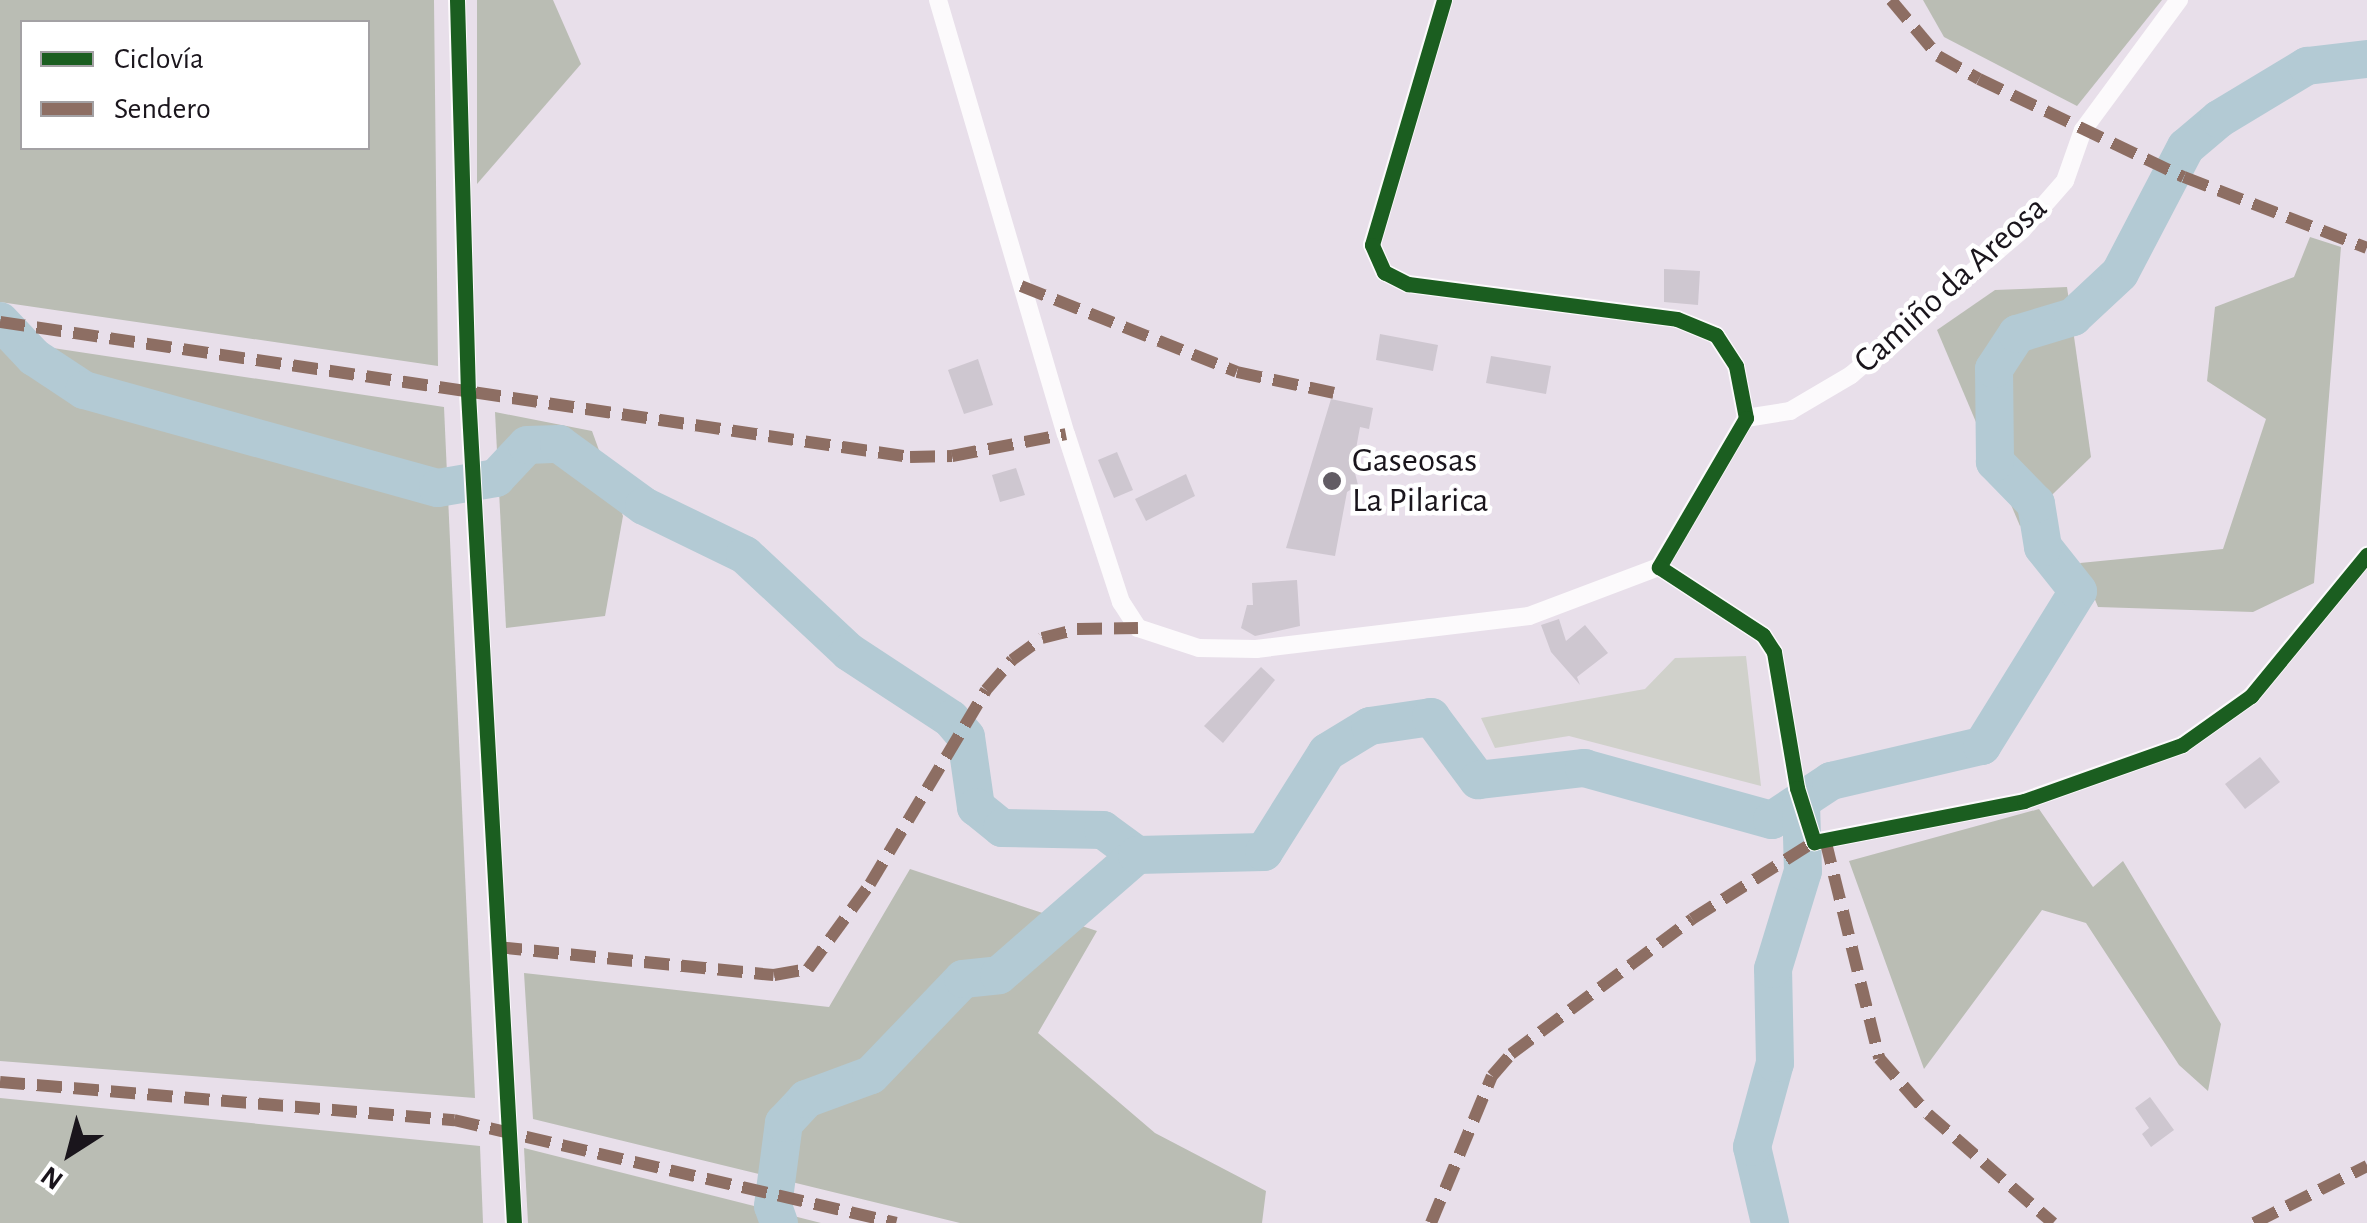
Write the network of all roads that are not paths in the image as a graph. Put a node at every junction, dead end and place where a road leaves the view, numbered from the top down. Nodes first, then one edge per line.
1 (457, 0) edge
2 (938, 0) edge
3 (1444, 0) edge
4 (2179, 0) edge
5 (1746, 418) junction
6 (2367, 554) edge
7 (1659, 567) junction
8 (514, 1223) edge

1 - 8 street
2 - 7 street
3 - 5 street
4 - 5 street, Camiño da Areosa
5 - 7 street
6 - 7 street

